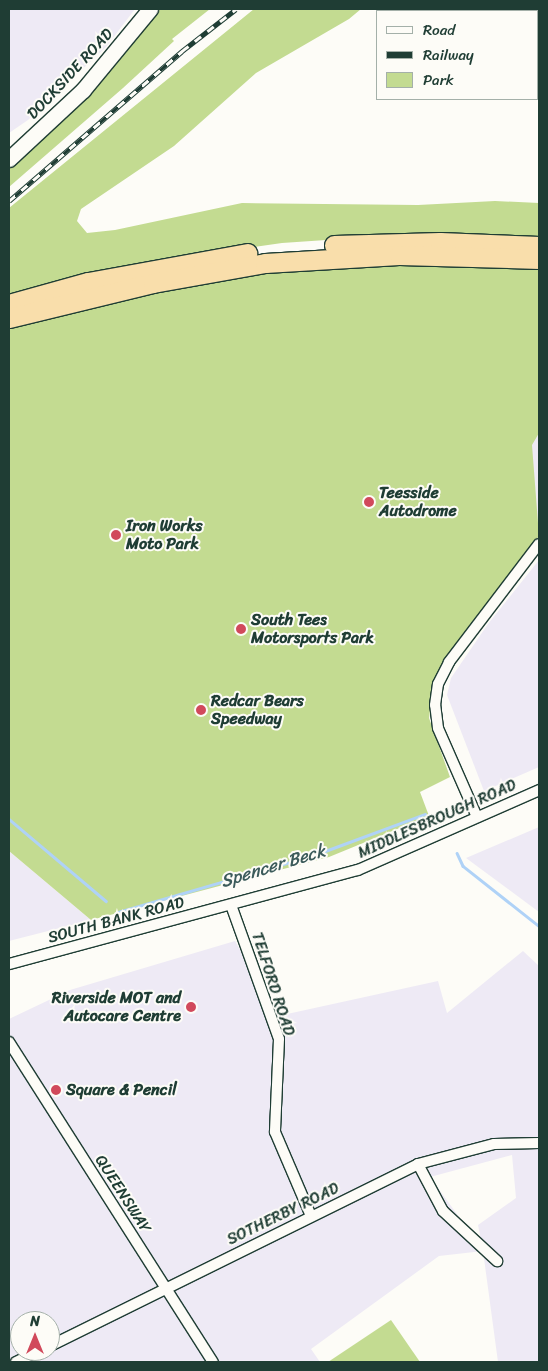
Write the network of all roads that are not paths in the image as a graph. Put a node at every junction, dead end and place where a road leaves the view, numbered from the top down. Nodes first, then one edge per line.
1 (150, 9) edge
2 (9, 159) edge
3 (539, 246) edge
4 (539, 259) edge
5 (9, 304) edge
6 (9, 318) edge
7 (539, 544) edge
8 (539, 790) edge
9 (477, 817) junction
10 (231, 905) junction
11 (9, 964) edge
12 (9, 1042) edge
13 (539, 1143) edge
14 (418, 1164) junction
15 (311, 1216) junction
16 (497, 1260) dead end
17 (166, 1289) junction
18 (60, 1341) edge
19 (213, 1362) edge

1 - 2 main road, DOCKSIDE ROAD
3 - 5 highway
4 - 6 highway
7 - 9 street
8 - 9 street, MIDDLESBROUGH ROAD
9 - 10 street, MIDDLESBROUGH ROAD
10 - 11 street, SOUTH BANK ROAD
10 - 15 street, TELFORD ROAD
12 - 17 street, QUEENSWAY
13 - 14 street, SOTHERBY ROAD
14 - 15 street, SOTHERBY ROAD
14 - 16 street
15 - 17 street, SOTHERBY ROAD
17 - 18 street, SOTHERBY ROAD
17 - 19 street, QUEENSWAY

